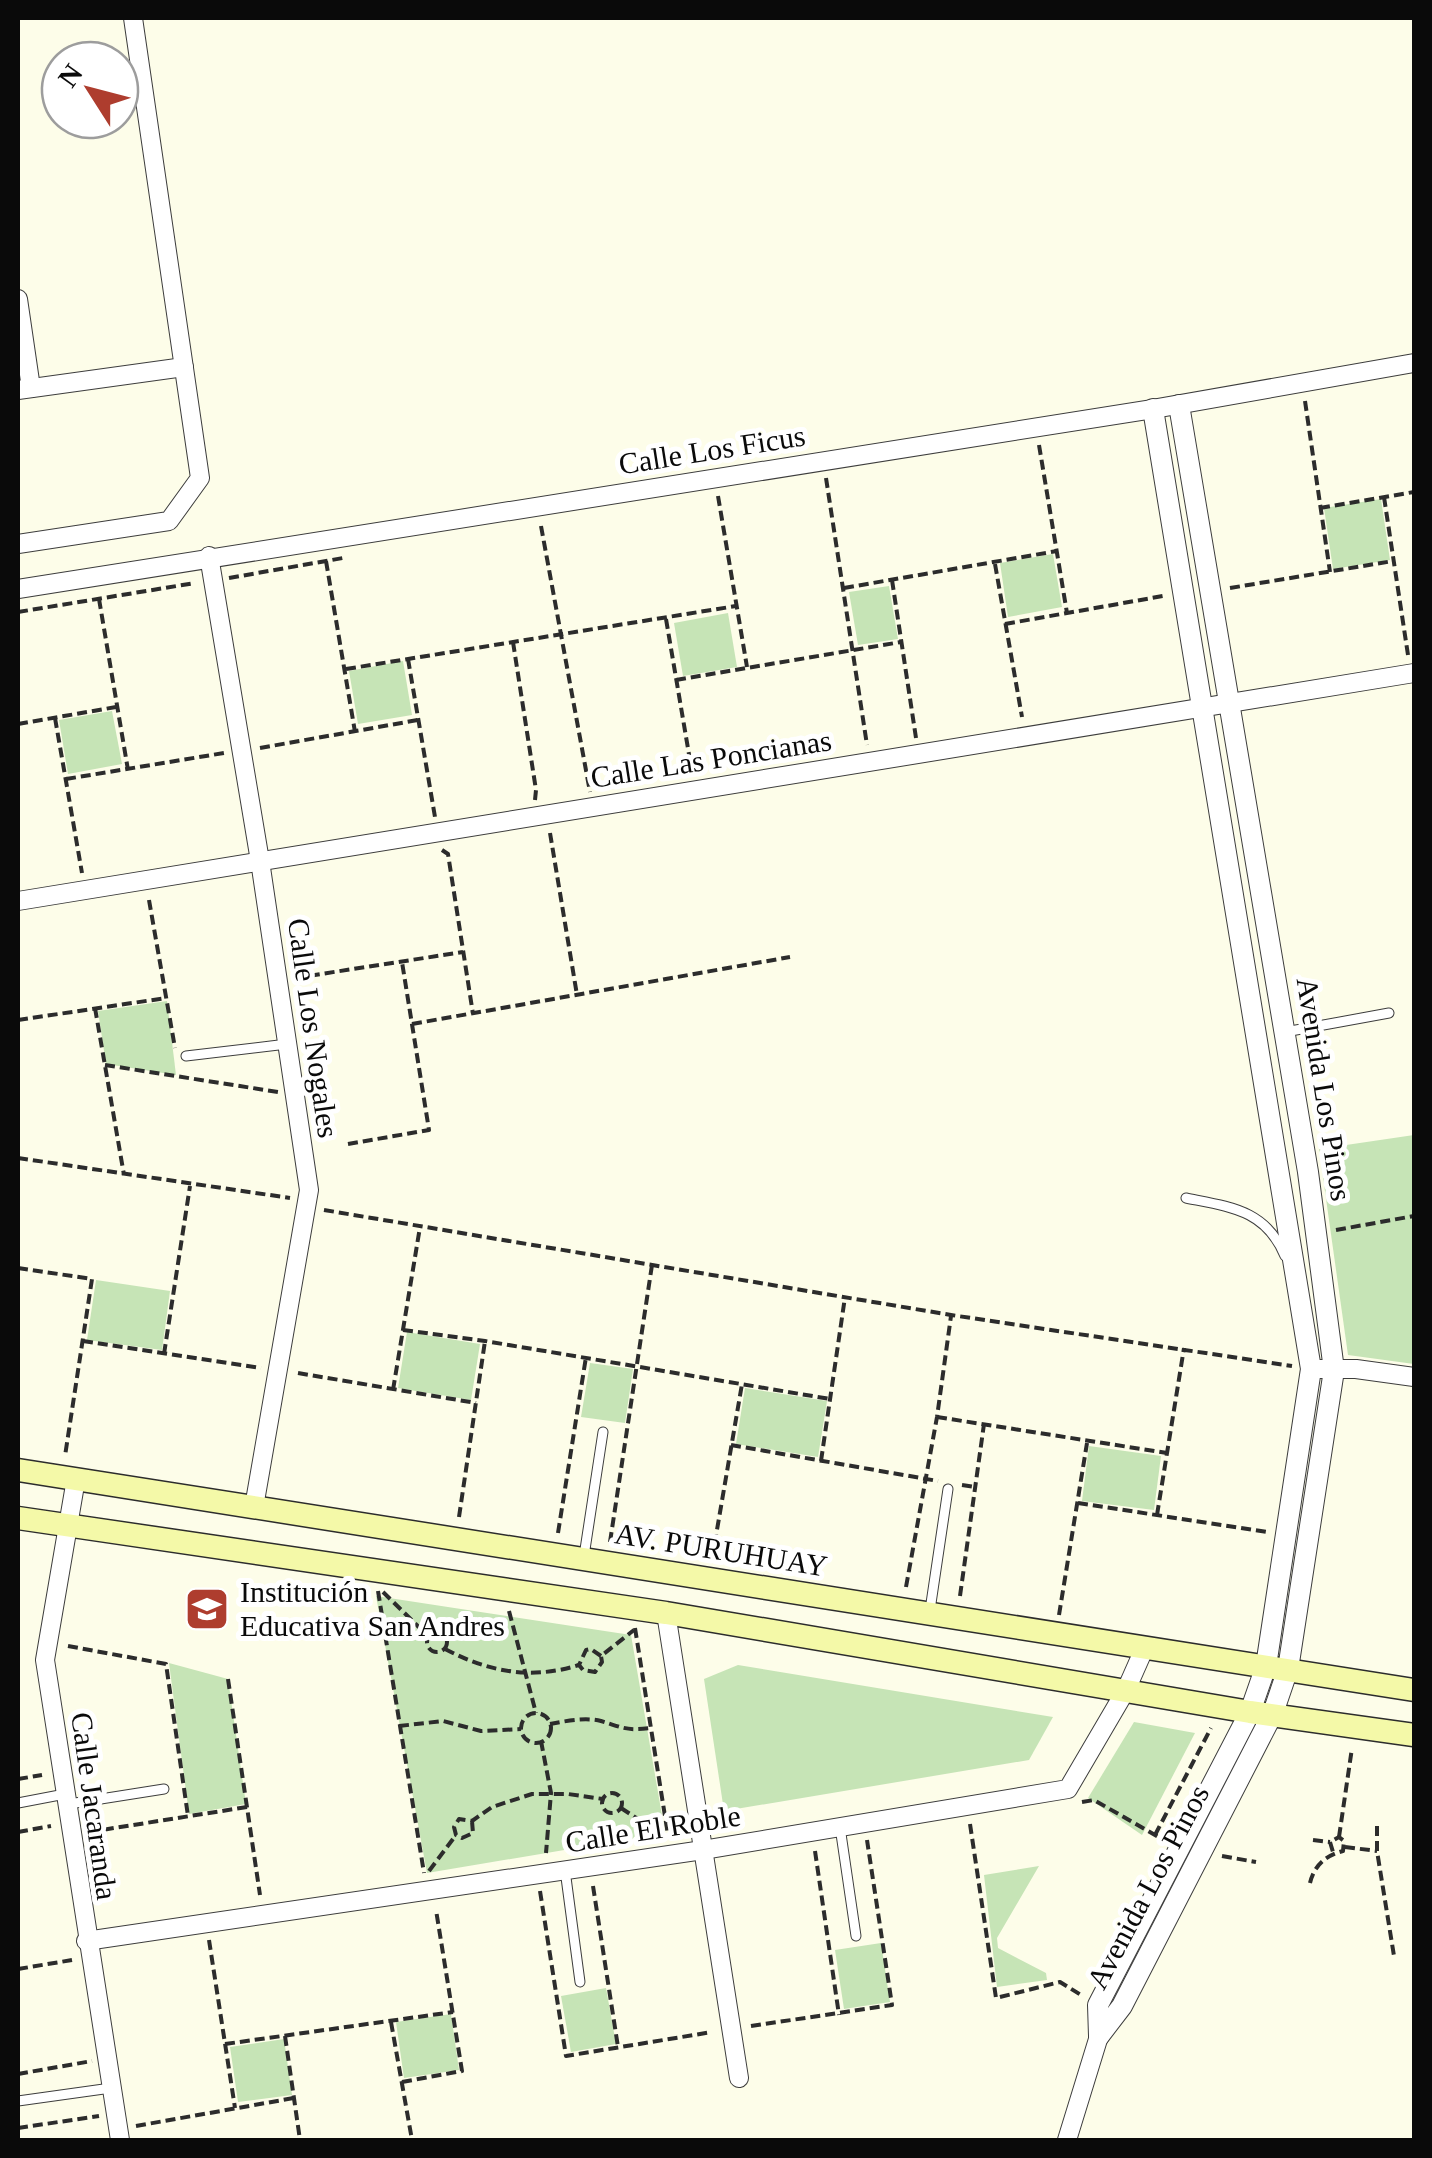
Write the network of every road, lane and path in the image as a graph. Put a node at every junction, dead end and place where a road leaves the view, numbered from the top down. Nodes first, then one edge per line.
1 (133, 18) edge
2 (18, 299) edge
3 (1414, 363) edge
4 (184, 367) junction
5 (1302, 381) junction
6 (24, 389) edge
7 (1179, 404) junction
8 (1154, 409) junction
9 (1039, 442) dead end
10 (826, 478) dead end
11 (1414, 492) edge
12 (718, 496) dead end
13 (1384, 497) junction
14 (1320, 508) junction
15 (542, 526) dead end
16 (18, 544) edge
17 (1057, 551) junction
18 (209, 556) junction
19 (326, 561) dead end
20 (1393, 561) junction
21 (995, 562) junction
22 (1330, 572) junction
23 (213, 580) junction
24 (892, 580) junction
25 (844, 588) junction
26 (18, 589) edge
27 (1212, 591) junction
28 (1184, 593) junction
29 (99, 599) junction
30 (736, 606) junction
31 (18, 612) edge
32 (1067, 614) junction
33 (666, 617) junction
34 (1006, 624) junction
35 (560, 634) junction
36 (513, 642) junction
37 (901, 642) junction
38 (853, 649) junction
39 (408, 659) junction
40 (747, 667) junction
41 (346, 669) junction
42 (1413, 673) edge
43 (676, 680) junction
44 (1230, 703) junction
45 (116, 707) junction
46 (1202, 707) junction
47 (55, 718) junction
48 (419, 720) junction
49 (1022, 722) dead end
50 (18, 724) edge
51 (355, 732) junction
52 (916, 740) dead end
53 (867, 748) dead end
54 (256, 749) dead end
55 (225, 753) dead end
56 (128, 770) junction
57 (693, 777) dead end
58 (66, 779) junction
59 (590, 792) dead end
60 (534, 804) dead end
61 (438, 832) junction
62 (542, 832) dead end
63 (260, 860) junction
64 (82, 878) dead end
65 (149, 897) dead end
66 (18, 902) edge
67 (464, 952) junction
68 (790, 957) dead end
69 (402, 962) junction
70 (295, 978) dead end
71 (577, 995) junction
72 (168, 998) junction
73 (95, 1008) junction
74 (474, 1014) junction
75 (1389, 1014) dead end
76 (18, 1020) edge
77 (412, 1024) junction
78 (1285, 1032) junction
79 (287, 1044) junction
80 (186, 1056) dead end
81 (105, 1065) junction
82 (180, 1078) junction
83 (284, 1093) dead end
84 (348, 1144) dead end
85 (18, 1158) edge
86 (124, 1174) junction
87 (190, 1184) junction
88 (1186, 1198) dead end
89 (298, 1202) junction
90 (1414, 1216) edge
91 (420, 1226) junction
92 (1336, 1230) dead end
93 (652, 1265) junction
94 (18, 1268) edge
95 (1299, 1292) junction
96 (845, 1297) junction
97 (951, 1315) junction
98 (403, 1330) junction
99 (485, 1340) junction
100 (82, 1341) junction
101 (1184, 1348) junction
102 (164, 1354) junction
103 (586, 1357) junction
104 (636, 1366) junction
105 (265, 1368) dead end
106 (1312, 1369) junction
107 (1334, 1370) junction
108 (293, 1372) dead end
109 (1414, 1377) edge
110 (742, 1384) junction
111 (393, 1390) junction
112 (830, 1399) junction
113 (476, 1404) junction
114 (936, 1417) junction
115 (984, 1424) junction
116 (603, 1432) dead end
117 (1087, 1442) junction
118 (731, 1445) junction
119 (1167, 1454) junction
120 (64, 1456) dead end
121 (821, 1461) junction
122 (18, 1470) edge
123 (76, 1479) junction
124 (925, 1480) junction
125 (950, 1485) junction
126 (976, 1487) junction
127 (1078, 1504) junction
128 (254, 1507) junction
129 (1158, 1515) junction
130 (459, 1517) dead end
131 (18, 1518) edge
132 (68, 1526) junction
133 (1268, 1532) dead end
134 (558, 1533) dead end
135 (610, 1542) dead end
136 (583, 1559) junction
137 (712, 1560) dead end
138 (905, 1592) dead end
139 (959, 1601) dead end
140 (526, 1609) dead end
141 (666, 1613) junction
142 (929, 1613) junction
143 (1059, 1617) dead end
144 (618, 1625) dead end
145 (636, 1628) junction
146 (428, 1636) junction
147 (64, 1645) dead end
148 (1145, 1647) junction
149 (444, 1649) junction
150 (601, 1656) junction
151 (579, 1664) junction
152 (1277, 1668) junction
153 (528, 1673) junction
154 (228, 1679) dead end
155 (1126, 1690) junction
156 (1414, 1690) edge
157 (1223, 1707) junction
158 (1262, 1712) junction
159 (536, 1713) junction
160 (550, 1724) junction
161 (399, 1726) junction
162 (651, 1728) junction
163 (521, 1729) junction
164 (1414, 1735) edge
165 (1354, 1740) dead end
166 (541, 1741) junction
167 (48, 1774) dead end
168 (18, 1779) edge
169 (164, 1790) dead end
170 (551, 1793) junction
171 (603, 1799) junction
172 (65, 1800) junction
173 (18, 1803) edge
174 (1076, 1803) dead end
175 (247, 1806) junction
176 (622, 1808) junction
177 (188, 1816) junction
178 (472, 1820) junction
179 (970, 1821) dead end
180 (56, 1826) dead end
181 (1378, 1826) dead end
182 (840, 1827) junction
183 (18, 1832) edge
184 (88, 1832) dead end
185 (456, 1835) junction
186 (1155, 1835) junction
187 (1339, 1837) junction
188 (668, 1839) junction
189 (867, 1840) dead end
190 (1313, 1840) dead end
191 (651, 1842) dead end
192 (1330, 1842) junction
193 (1345, 1846) junction
194 (1179, 1848) junction
195 (814, 1849) dead end
196 (703, 1850) junction
197 (1378, 1851) junction
198 (1202, 1852) junction
199 (1333, 1852) junction
200 (1256, 1862) dead end
201 (541, 1866) junction
202 (591, 1866) junction
203 (564, 1870) junction
204 (433, 1881) junction
205 (1310, 1883) dead end
206 (263, 1914) junction
207 (207, 1923) junction
208 (856, 1936) dead end
209 (86, 1940) junction
210 (1394, 1956) dead end
211 (76, 1960) dead end
212 (18, 1969) edge
213 (580, 1982) dead end
214 (892, 2005) dead end
215 (1098, 2005) junction
216 (453, 2012) junction
217 (840, 2015) dead end
218 (390, 2021) junction
219 (285, 2036) junction
220 (1100, 2036) junction
221 (225, 2044) junction
222 (618, 2048) dead end
223 (566, 2056) dead end
224 (92, 2061) dead end
225 (18, 2074) edge
226 (738, 2078) dead end
227 (402, 2082) junction
228 (111, 2088) junction
229 (294, 2098) junction
230 (18, 2101) edge
231 (234, 2108) junction
232 (99, 2116) dead end
233 (134, 2126) dead end
234 (18, 2128) edge
235 (120, 2140) edge
236 (300, 2140) edge
237 (412, 2140) edge
238 (1067, 2140) edge

1 - 4 street
2 - 6 street
3 - 5 street, Calle Los Ficus
4 - 6 street
4 - 16 street
5 - 7 street, Calle Los Ficus
5 - 14 path
7 - 8 street, Calle Los Ficus
7 - 27 street, Avenida Los Pinos
8 - 18 street, Calle Los Ficus
8 - 28 street, Avenida Los Pinos
9 - 17 path
10 - 25 path
11 - 13 path
12 - 30 path
13 - 14 path
13 - 20 path
14 - 22 path
15 - 35 path
17 - 21 path
17 - 32 path
18 - 23 street, Calle Los Nogales
18 - 26 street, Calle Los Ficus
19 - 41 path
20 - 22 path
20 - 42 path
21 - 24 path
21 - 34 path
22 - 27 path
23 - 29 path
23 - 63 street, Calle Los Nogales
24 - 25 path
24 - 37 path
25 - 38 path
27 - 44 street, Avenida Los Pinos
28 - 32 path
28 - 46 street, Avenida Los Pinos
29 - 31 path
29 - 45 path
30 - 33 path
30 - 40 path
32 - 34 path
33 - 35 path
33 - 43 path
34 - 49 path
35 - 36 path
35 - 59 path
36 - 39 path
36 - 60 path
37 - 38 path
37 - 52 path
38 - 40 path
38 - 53 path
39 - 41 path
39 - 48 path
40 - 43 path
41 - 51 path
42 - 44 street, Calle Las Poncianas
43 - 57 path
44 - 46 street, Calle Las Poncianas
44 - 78 street, Avenida Los Pinos
45 - 47 path
45 - 56 path
46 - 61 street, Calle Las Poncianas
46 - 95 street, Avenida Los Pinos
47 - 50 path
47 - 58 path
48 - 51 path
48 - 61 path
51 - 54 path
55 - 56 path
56 - 58 path
58 - 64 path
61 - 63 street, Calle Las Poncianas
61 - 67 path
62 - 71 path
63 - 66 street, Calle Las Poncianas
63 - 79 street, Calle Los Nogales
65 - 72 path
67 - 69 path
67 - 74 path
68 - 71 path
69 - 70 path
69 - 77 path
71 - 74 path
72 - 73 path
72 - 82 path
73 - 76 path
73 - 81 path
74 - 77 path
75 - 78 lane
77 - 84 path
78 - 107 street, Avenida Los Pinos
79 - 80 lane
79 - 89 street, Calle Los Nogales
81 - 82 path
81 - 86 path
82 - 83 path
85 - 86 path
86 - 87 path
87 - 89 path
87 - 102 path
88 - 95 lane
89 - 91 path
89 - 128 street, Calle Los Nogales
90 - 92 path
91 - 93 path
91 - 98 path
93 - 96 path
93 - 104 path
94 - 100 path
95 - 106 street, Avenida Los Pinos
96 - 97 path
96 - 112 path
97 - 101 path
97 - 114 path
98 - 99 path
98 - 111 path
99 - 103 path
99 - 113 path
100 - 102 path
100 - 120 path
101 - 106 path
101 - 119 path
102 - 105 path
103 - 104 path
103 - 134 path
104 - 110 path
104 - 135 path
106 - 107 street
106 - 152 street, Avenida Los Pinos
107 - 109 street
107 - 152 street, Avenida Los Pinos
108 - 111 path
110 - 112 path
110 - 118 path
111 - 113 path
112 - 121 path
113 - 130 path
114 - 115 path
114 - 124 path
115 - 117 path
115 - 126 path
116 - 136 lane
117 - 119 path
117 - 127 path
118 - 121 path
118 - 137 path
119 - 129 path
121 - 124 path
122 - 123 main road, AV. PURUHUAY
123 - 128 main road, AV. PURUHUAY
123 - 132 street, Calle Jacaranda
124 - 125 path
124 - 138 path
125 - 126 path
125 - 142 lane
126 - 139 path
127 - 129 path
127 - 143 path
128 - 136 main road, AV. PURUHUAY
129 - 133 path
131 - 132 main road
132 - 141 main road
132 - 172 street, Calle Jacaranda
136 - 142 main road, AV. PURUHUAY
140 - 153 path
141 - 155 main road
141 - 196 street
142 - 148 main road, AV. PURUHUAY
144 - 145 path
145 - 150 path
145 - 162 path
146 - 149 path
146 - 149 path
146 - 161 path
147 - 177 path
148 - 152 main road, AV. PURUHUAY
148 - 155 street, Calle El Roble
149 - 153 path
150 - 151 path
150 - 151 path
151 - 153 path
152 - 156 main road, AV. PURUHUAY
152 - 158 street, Avenida Los Pinos
153 - 159 path
154 - 175 path
155 - 157 main road
155 - 182 street, Calle El Roble
157 - 158 main road
157 - 186 path
158 - 164 main road
158 - 194 street, Avenida Los Pinos
158 - 198 street, Avenida Los Pinos
159 - 160 path
159 - 163 path
160 - 162 path
160 - 166 path
161 - 163 path
161 - 204 path
162 - 188 path
163 - 166 path
165 - 187 path
166 - 170 path
167 - 168 path
169 - 172 lane
170 - 171 path
170 - 178 path
170 - 201 path
171 - 176 path
171 - 176 path
172 - 173 lane
172 - 209 street, Calle Jacaranda
174 - 186 path
175 - 177 path
175 - 206 path
176 - 188 path
177 - 184 path
178 - 185 path
178 - 185 path
179 - 215 path
180 - 183 path
181 - 197 path
182 - 196 street, Calle El Roble
182 - 208 lane
185 - 204 path
186 - 194 path
187 - 192 path
187 - 193 path
188 - 191 path
189 - 214 path
190 - 192 path
192 - 199 path
193 - 197 path
193 - 199 path
194 - 215 street, Avenida Los Pinos
195 - 217 path
196 - 202 street, Calle El Roble
196 - 226 street
197 - 210 path
198 - 200 path
198 - 220 street, Avenida Los Pinos
199 - 205 path
201 - 203 street, Calle El Roble
201 - 204 street, Calle El Roble
201 - 223 path
202 - 203 street, Calle El Roble
202 - 222 path
203 - 213 lane
204 - 206 street, Calle El Roble
204 - 216 path
206 - 207 street, Calle El Roble
207 - 209 street, Calle El Roble
207 - 221 path
209 - 228 street, Calle Jacaranda
211 - 212 path
215 - 220 street, Avenida Los Pinos
216 - 218 path
216 - 227 path
218 - 219 path
218 - 227 path
219 - 221 path
219 - 229 path
220 - 238 street
221 - 231 path
224 - 225 path
227 - 237 path
228 - 230 lane
228 - 235 street, Calle Jacaranda
229 - 231 path
229 - 236 path
231 - 233 path
232 - 234 path

